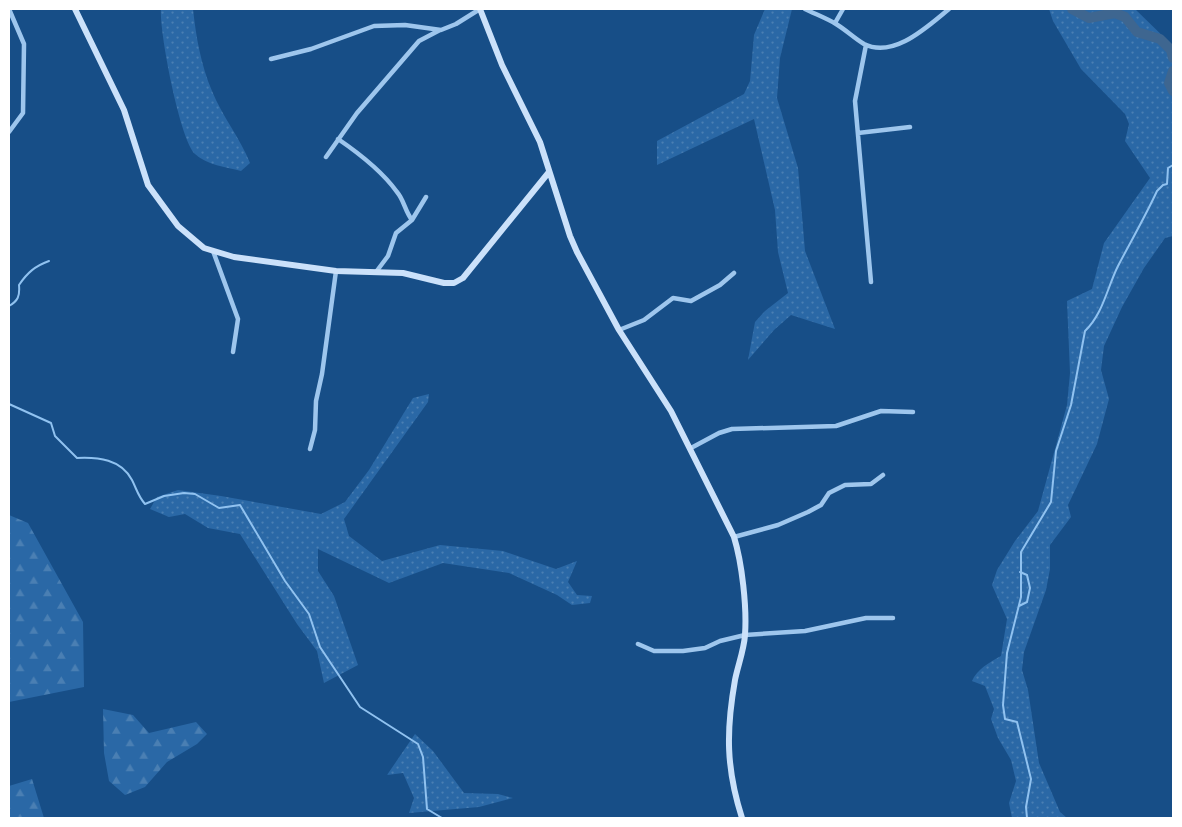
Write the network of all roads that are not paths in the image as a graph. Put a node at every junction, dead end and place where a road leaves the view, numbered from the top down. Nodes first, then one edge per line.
1 (9, 9) edge
2 (75, 9) edge
3 (480, 9) edge
4 (805, 9) edge
5 (843, 9) edge
6 (948, 9) edge
7 (835, 23) junction
8 (441, 30) junction
9 (866, 44) junction
10 (271, 58) dead end
11 (910, 127) dead end
12 (9, 132) edge
13 (858, 133) junction
14 (338, 139) junction
15 (326, 157) dead end
16 (549, 172) junction
17 (426, 197) dead end
18 (412, 220) junction
19 (213, 252) junction
20 (336, 271) junction
21 (376, 272) junction
22 (734, 274) dead end
23 (871, 282) dead end
24 (619, 330) junction
25 (233, 352) dead end
26 (913, 412) dead end
27 (691, 448) junction
28 (310, 449) dead end
29 (883, 475) dead end
30 (734, 537) junction
31 (893, 618) dead end
32 (745, 635) junction
33 (638, 644) dead end
34 (742, 818) edge

1 - 12 street
2 - 19 main road
3 - 8 street
3 - 16 main road
4 - 7 street
5 - 7 street
6 - 9 street
7 - 9 street
8 - 10 street
8 - 14 street
9 - 13 street
11 - 13 street
13 - 23 street
14 - 15 street
14 - 18 street
16 - 21 main road
16 - 24 main road
17 - 18 street
18 - 21 street
19 - 20 main road
19 - 25 street
20 - 21 main road
20 - 28 street
22 - 24 street
24 - 27 main road
26 - 27 street
27 - 30 main road
29 - 30 street
30 - 32 main road
31 - 32 street
32 - 33 street
32 - 34 main road

